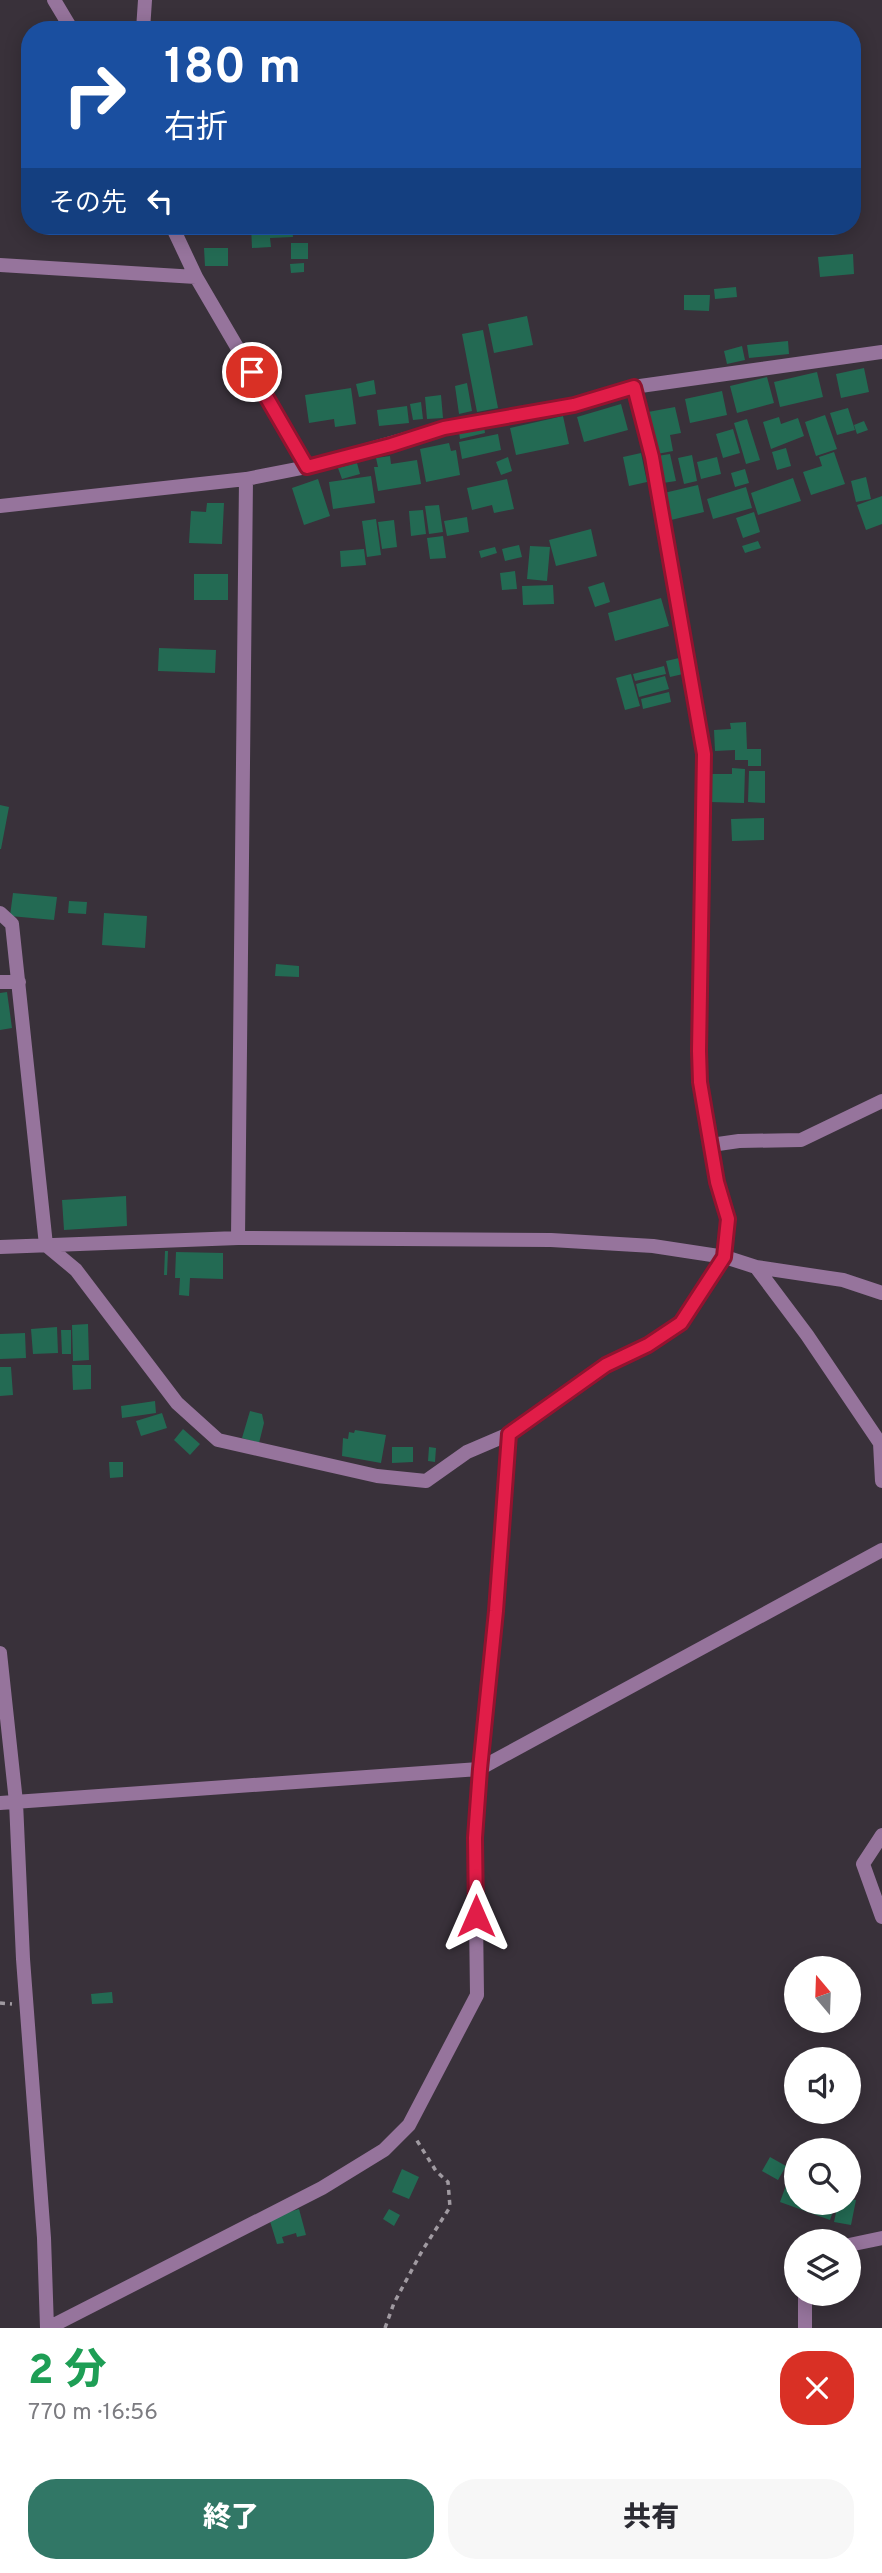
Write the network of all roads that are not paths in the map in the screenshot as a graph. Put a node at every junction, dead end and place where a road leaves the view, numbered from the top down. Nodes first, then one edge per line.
1 (54, 0) edge
2 (145, 0) edge
3 (67, 21) edge
4 (144, 21) edge
5 (176, 235) edge
6 (0, 265) edge
7 (196, 277) junction
8 (882, 352) edge
9 (634, 387) junction
10 (307, 467) junction
11 (246, 479) junction
12 (0, 506) edge
13 (0, 913) edge
14 (0, 982) edge
15 (19, 982) junction
16 (882, 1101) edge
17 (711, 1145) junction
18 (238, 1238) junction
19 (46, 1245) junction
20 (0, 1247) edge
21 (724, 1257) junction
22 (756, 1266) junction
23 (882, 1293) edge
24 (509, 1434) junction
25 (882, 1481) edge
26 (882, 1550) edge
27 (0, 1653) edge
28 (480, 1769) junction
29 (16, 1802) junction
30 (0, 1804) edge
31 (882, 1835) edge
32 (882, 1917) edge
33 (882, 2238) edge
34 (861, 2242) edge
35 (805, 2306) edge
36 (48, 2328) edge
37 (805, 2328) edge

1 - 3 street
2 - 4 street
5 - 7 street
6 - 7 street
7 - 10 street
8 - 9 street
9 - 10 street
9 - 17 street
10 - 11 street
11 - 12 street
11 - 18 street
13 - 15 street
14 - 15 street
15 - 19 street
16 - 17 street
17 - 21 street
18 - 19 street
18 - 21 street
19 - 20 street
19 - 24 street
21 - 22 street
21 - 24 street
22 - 23 street
22 - 25 street
24 - 28 street
26 - 28 street
27 - 29 street
28 - 29 street
28 - 36 street
29 - 30 street
29 - 36 street
31 - 32 street
33 - 34 street
35 - 37 street

